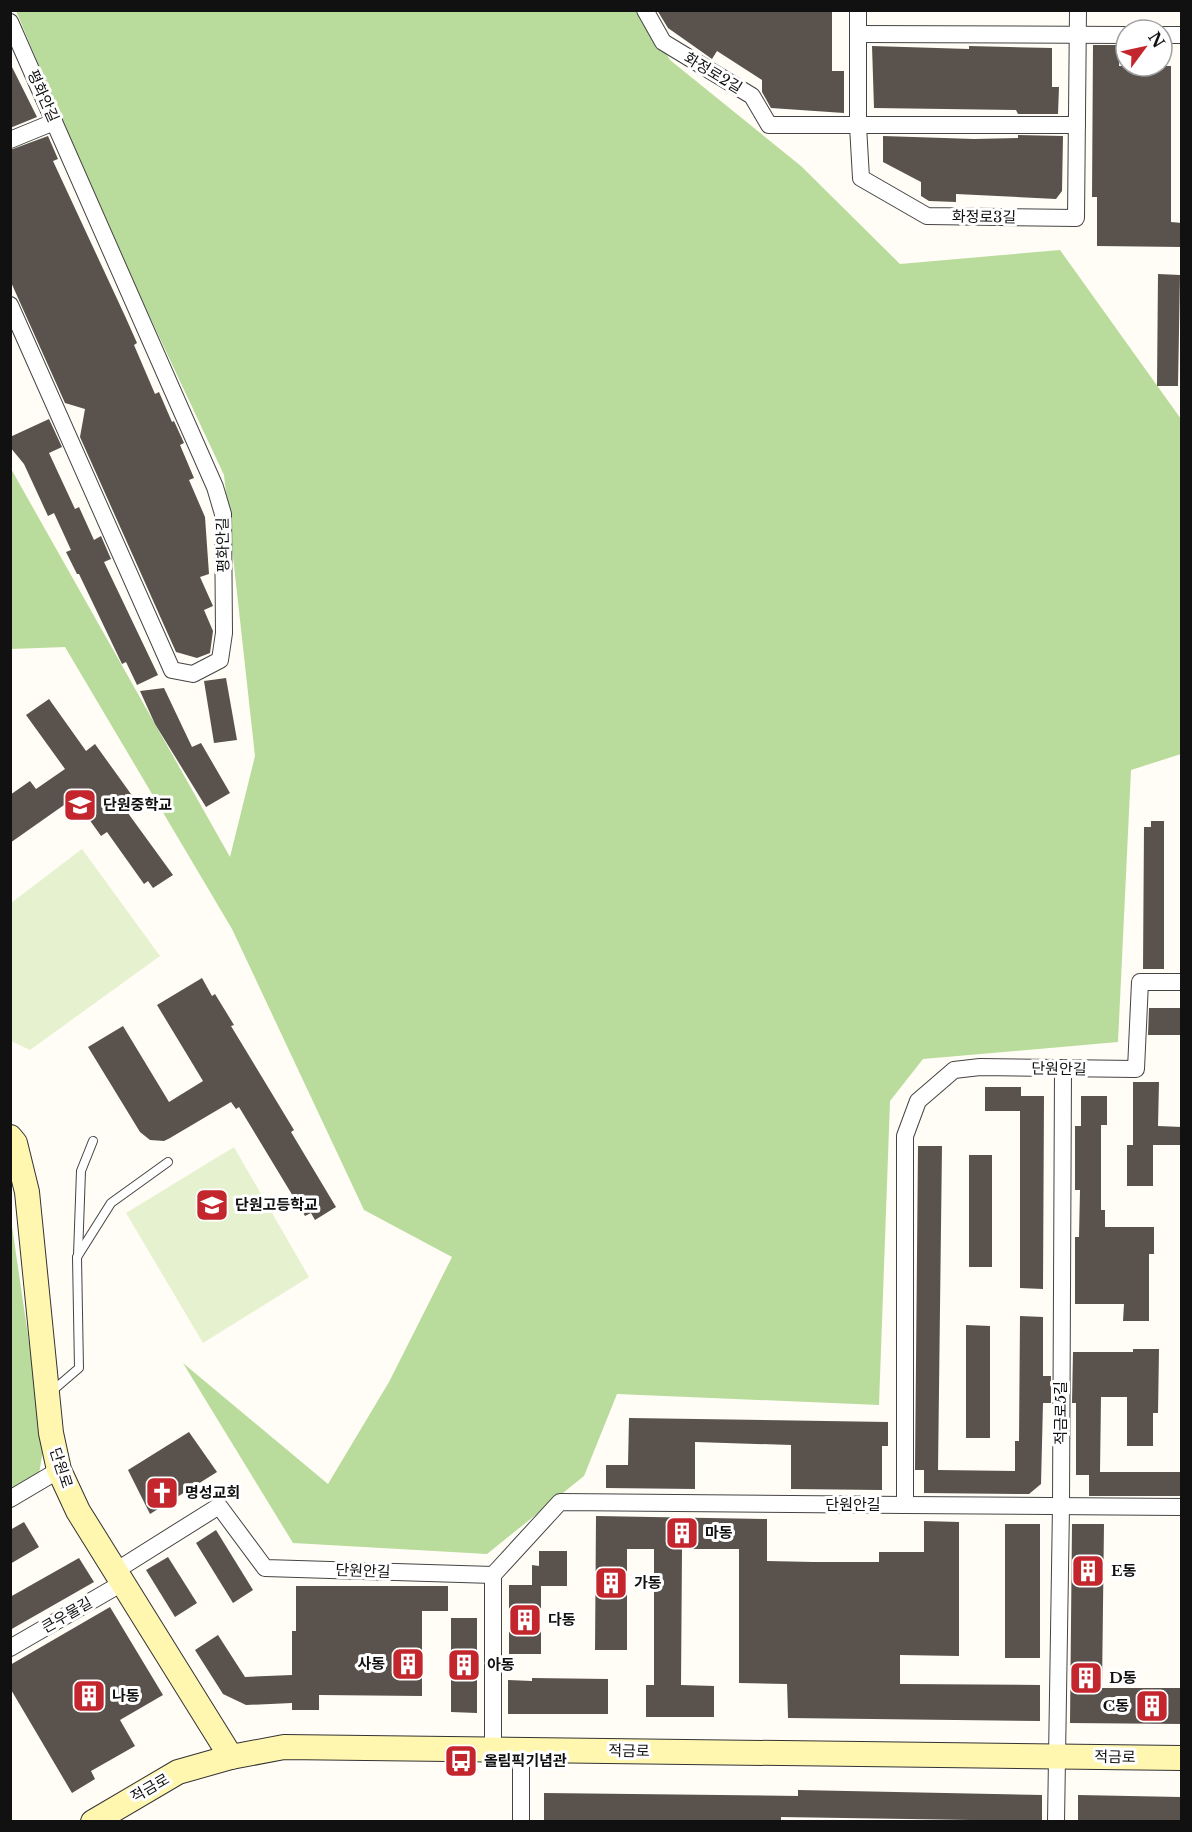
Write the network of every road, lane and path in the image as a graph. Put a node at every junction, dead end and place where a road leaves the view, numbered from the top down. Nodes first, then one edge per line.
1 (645, 10) edge
2 (858, 10) edge
3 (1078, 10) edge
4 (10, 22) edge
5 (858, 34) junction
6 (1078, 35) junction
7 (1114, 35) edge
8 (54, 122) junction
9 (1077, 125) junction
10 (858, 126) junction
11 (10, 140) edge
12 (10, 305) edge
13 (1182, 982) edge
14 (1063, 1070) junction
15 (10, 1137) edge
16 (93, 1140) dead end
17 (168, 1162) dead end
18 (77, 1257) junction
19 (46, 1396) junction
20 (59, 1470) junction
21 (10, 1499) edge
22 (905, 1505) junction
23 (1061, 1506) junction
24 (1182, 1507) edge
25 (493, 1575) junction
26 (120, 1576) junction
27 (10, 1648) edge
28 (493, 1749) junction
29 (521, 1750) junction
30 (231, 1757) junction
31 (1058, 1757) junction
32 (1182, 1758) edge
33 (93, 1821) edge
34 (521, 1821) edge
35 (1056, 1821) edge

1 - 10 street, 화정로2길
2 - 5 street, 화정로3길
3 - 6 street, 화정로3길
4 - 8 street, 평화안길
5 - 6 street
5 - 10 street, 화정로3길
6 - 7 street
6 - 9 street, 화정로3길
8 - 11 street
8 - 12 street, 평화안길
9 - 10 street
9 - 10 street, 화정로3길
13 - 14 street, 단원안길
14 - 22 street, 단원안길
14 - 23 street, 적금로5길
15 - 19 street, 단원로
16 - 18 lane
17 - 18 lane
18 - 19 lane
19 - 20 street, 단원로
20 - 21 street
20 - 26 street, 단원로
22 - 23 street
22 - 25 street, 단원안길
23 - 24 street
23 - 31 street, 적금로5길
25 - 26 street, 단원안길
25 - 28 street
26 - 27 street, 큰우물길
26 - 30 street, 단원로
28 - 29 street, 적금로
28 - 30 street, 적금로
29 - 31 street, 적금로
29 - 34 street
30 - 33 street, 적금로
31 - 32 street, 적금로
31 - 35 street, 적금로5길

